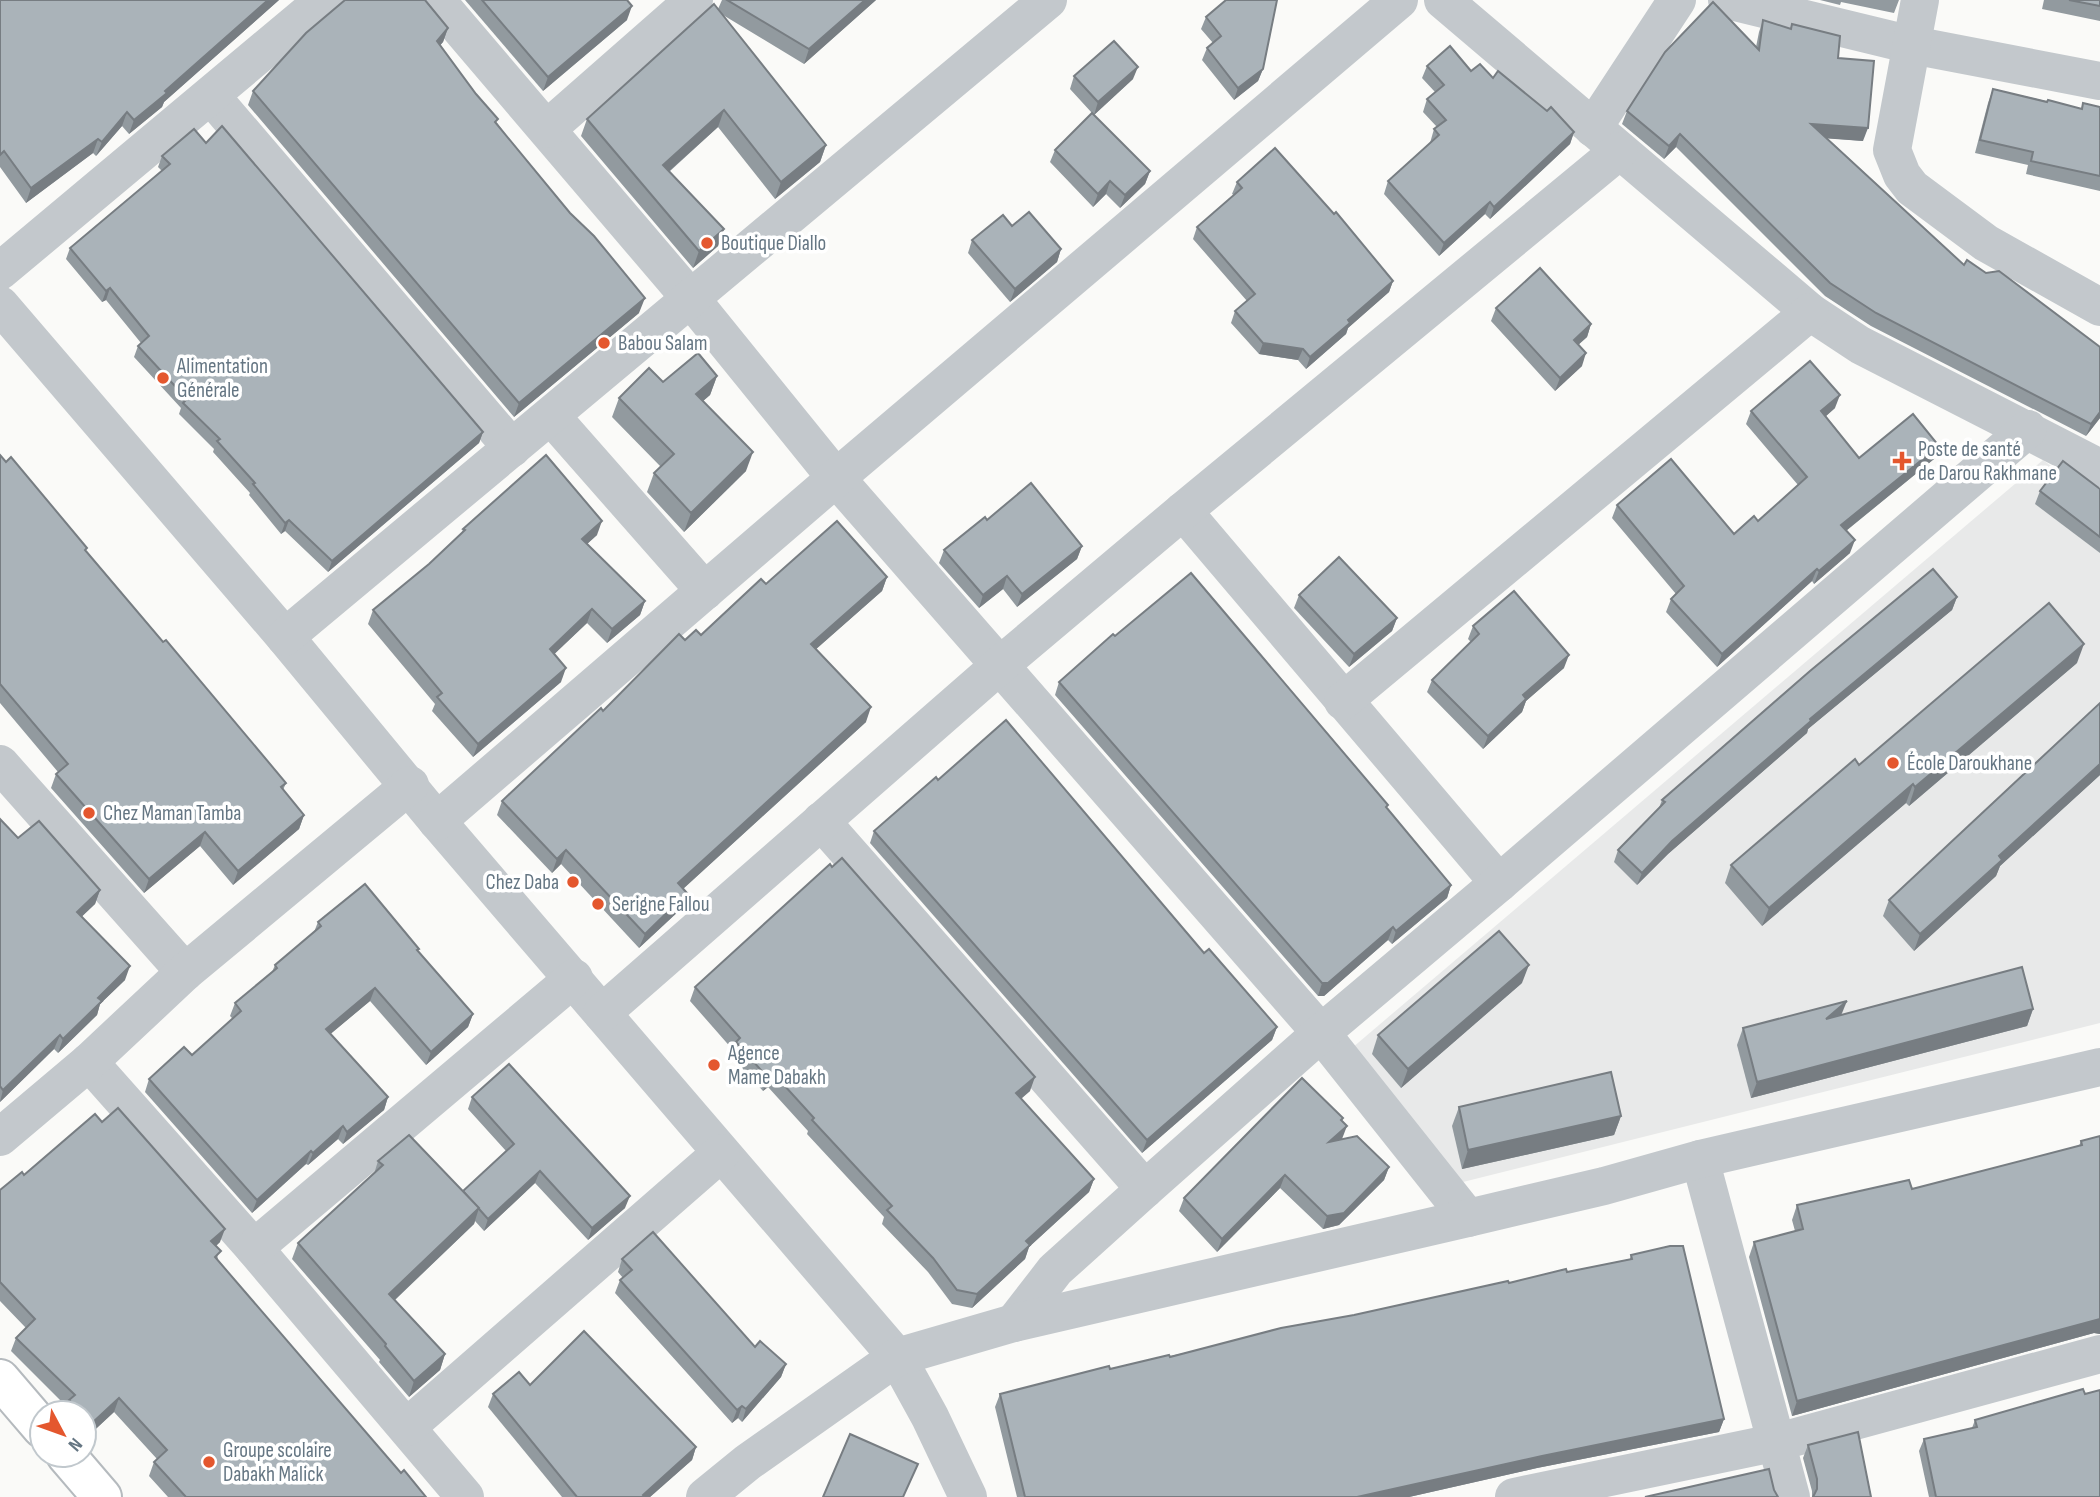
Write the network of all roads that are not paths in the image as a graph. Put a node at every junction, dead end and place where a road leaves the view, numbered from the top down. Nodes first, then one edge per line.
1 (324, 0) edge
2 (436, 0) edge
3 (694, 0) edge
4 (1048, 0) edge
5 (1399, 0) edge
6 (1443, 0) edge
7 (1676, 0) edge
8 (1727, 0) edge
9 (1920, 0) edge
10 (1912, 45) junction
11 (2100, 81) edge
12 (211, 96) junction
13 (547, 129) junction
14 (1606, 140) junction
15 (0, 271) edge
16 (691, 299) junction
17 (0, 305) edge
18 (2100, 307) edge
19 (1810, 312) junction
20 (551, 416) junction
21 (2028, 429) junction
22 (512, 448) junction
23 (2100, 468) edge
24 (836, 478) junction
25 (1183, 511) junction
26 (705, 591) junction
27 (285, 637) junction
28 (999, 666) junction
29 (1343, 701) junction
30 (0, 764) edge
31 (410, 785) junction
32 (438, 821) junction
33 (821, 821) junction
34 (1499, 883) junction
35 (185, 972) junction
36 (574, 978) junction
37 (602, 1013) junction
38 (1321, 1033) junction
39 (89, 1062) junction
40 (2100, 1067) edge
41 (0, 1137) edge
42 (721, 1153) junction
43 (1699, 1159) junction
44 (1144, 1189) junction
45 (1468, 1218) junction
46 (254, 1248) junction
47 (1014, 1323) junction
48 (2100, 1354) edge
49 (897, 1357) junction
50 (0, 1379) edge
51 (28, 1412) edge
52 (407, 1427) junction
53 (1778, 1442) junction
54 (78, 1469) edge
55 (102, 1497) edge
56 (465, 1497) edge
57 (705, 1497) edge
58 (968, 1497) edge
59 (1514, 1497) edge
60 (1791, 1497) edge

1 - 12 street
2 - 13 street
3 - 13 street
4 - 16 street
5 - 24 street
6 - 14 street
7 - 14 street
8 - 10 street
9 - 10 street
10 - 11 street
10 - 18 street
12 - 15 street
12 - 22 street
13 - 16 street
14 - 19 street
14 - 25 street
16 - 20 street
16 - 24 street
17 - 27 street
19 - 21 street
19 - 29 street
20 - 22 street
20 - 26 street
21 - 23 street
21 - 34 street
22 - 27 street
24 - 26 street
24 - 28 street
25 - 28 street
25 - 29 street
26 - 32 street
27 - 31 street
28 - 33 street
28 - 38 street
29 - 34 street
30 - 35 street
31 - 32 street
31 - 35 street
32 - 36 street
33 - 37 street
33 - 44 street
34 - 38 street
35 - 39 street
36 - 37 street
36 - 46 street
37 - 42 street
38 - 44 street
38 - 45 street
39 - 41 street
39 - 46 street
40 - 43 street
42 - 49 street
42 - 52 street
43 - 45 street
43 - 53 street
44 - 47 street
45 - 47 street
46 - 52 street
47 - 49 street
48 - 53 street
49 - 57 street
49 - 58 street
50 - 51 main road
52 - 56 street
53 - 59 street
53 - 60 street
54 - 55 main road

